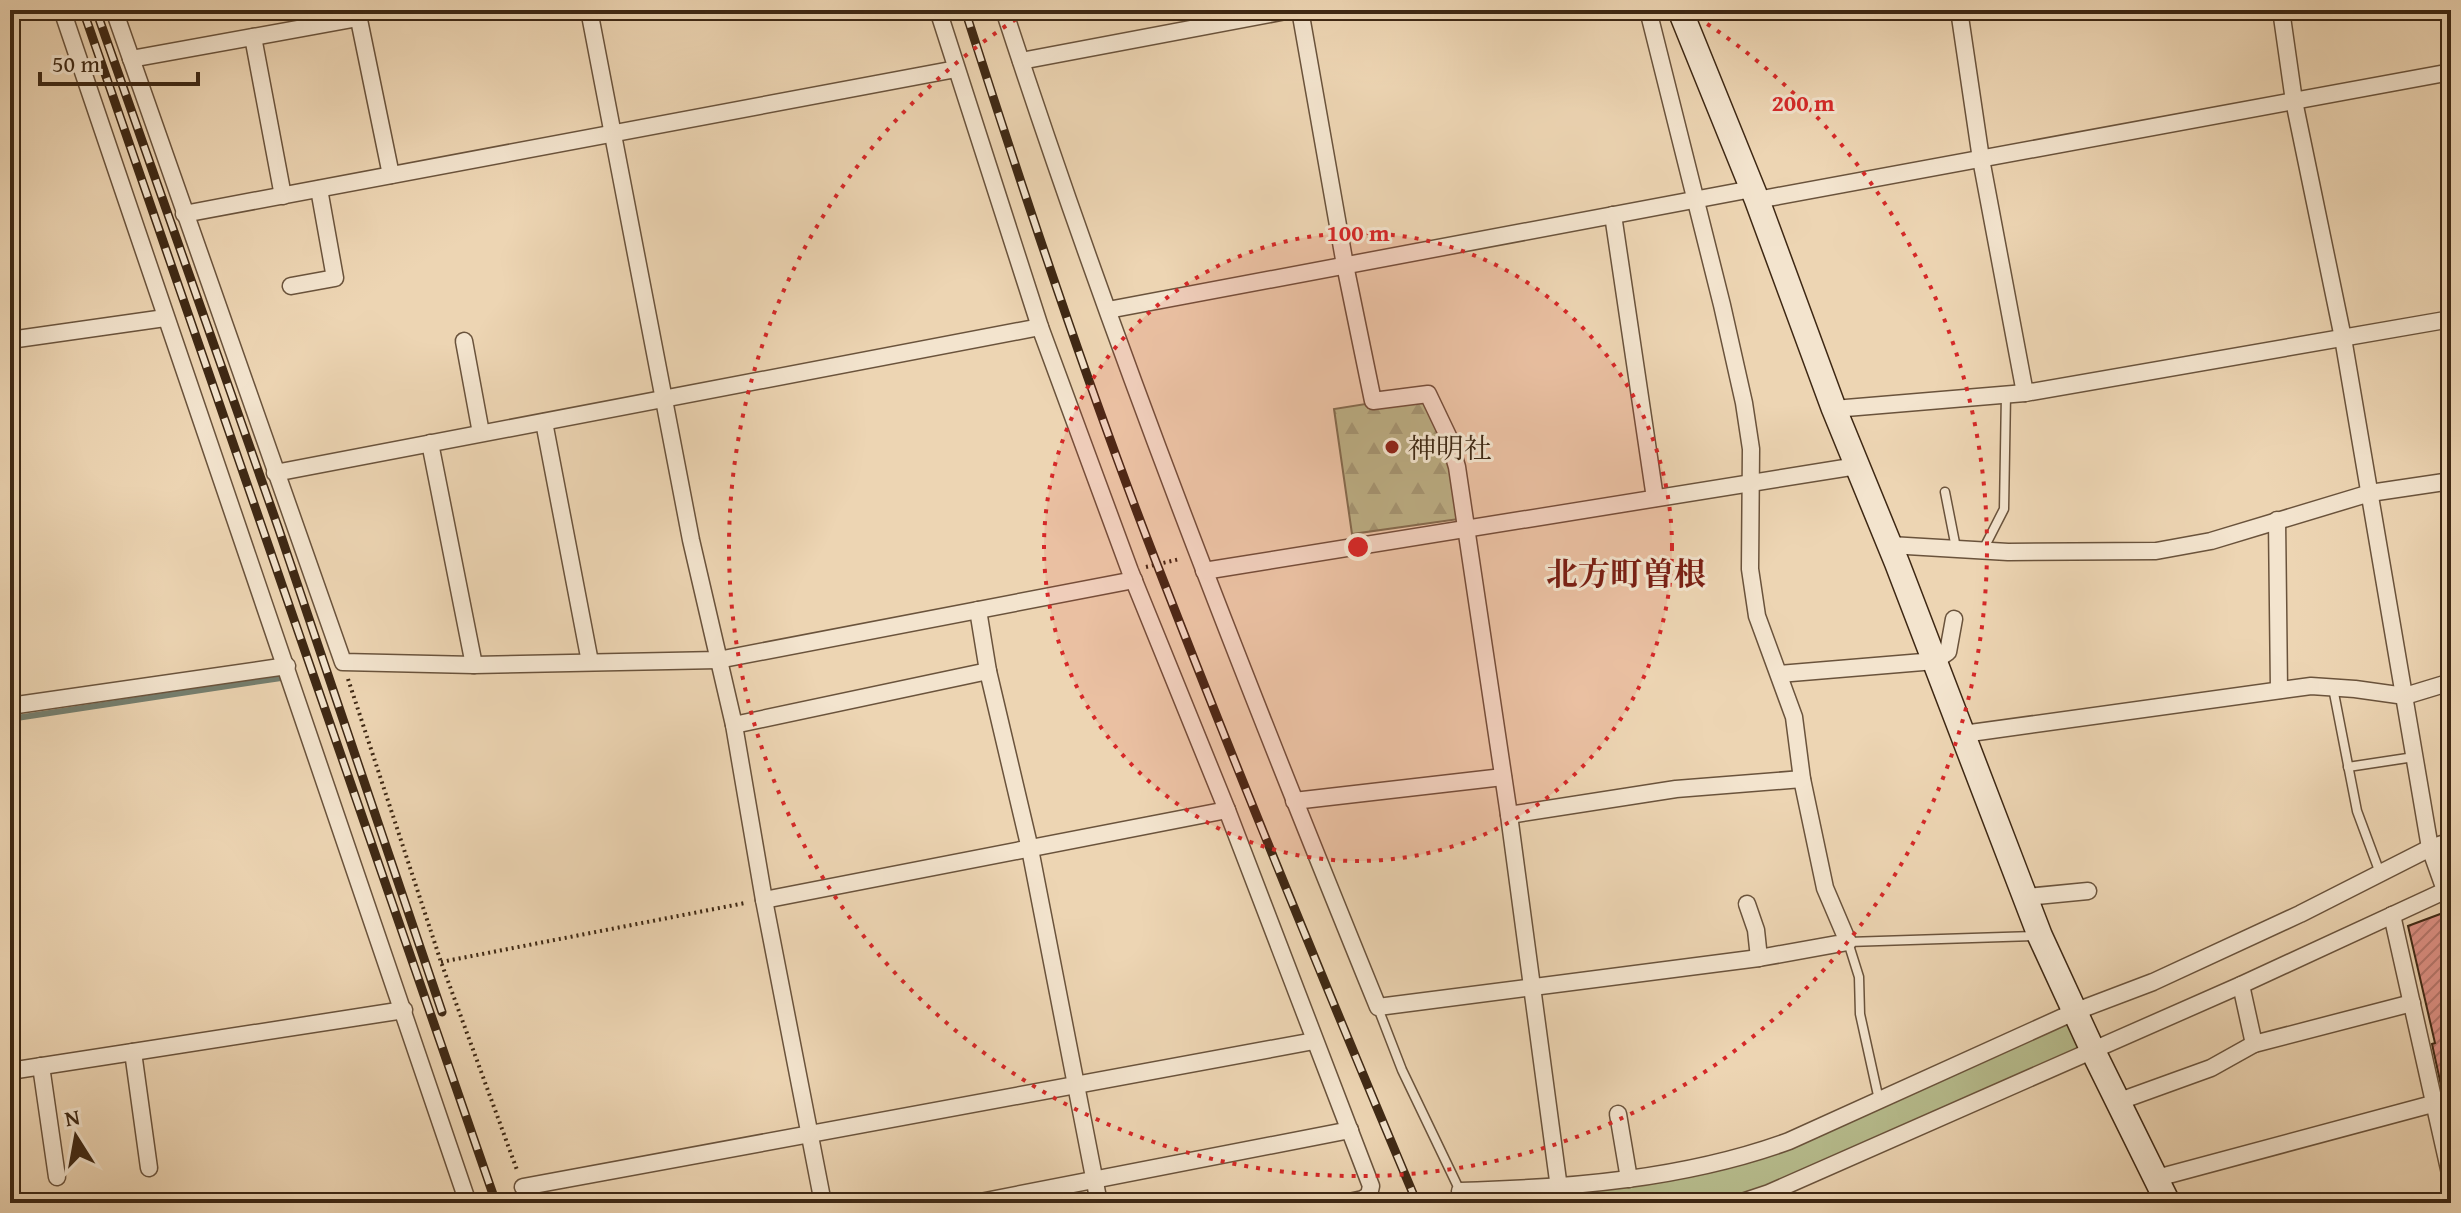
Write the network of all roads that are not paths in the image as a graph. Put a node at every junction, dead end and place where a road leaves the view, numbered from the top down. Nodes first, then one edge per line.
1 (62, 10) edge
2 (114, 10) edge
3 (589, 10) edge
4 (938, 10) edge
5 (1004, 10) edge
6 (1291, 10) edge
7 (1300, 10) edge
8 (1648, 10) edge
9 (1680, 10) edge
10 (1959, 10) edge
11 (2281, 10) edge
12 (358, 14) edge
13 (253, 37) junction
14 (131, 59) junction
15 (1021, 61) junction
16 (956, 69) junction
17 (2451, 72) edge
18 (2294, 101) junction
19 (614, 135) junction
20 (1981, 159) junction
21 (391, 175) junction
22 (319, 189) junction
23 (1754, 194) junction
24 (283, 196) junction
25 (1695, 200) junction
26 (184, 214) junction
27 (1613, 215) junction
28 (1345, 265) junction
29 (291, 286) dead end
30 (1108, 310) junction
31 (165, 318) junction
32 (2451, 319) edge
33 (1040, 327) junction
34 (2343, 338) junction
35 (10, 340) edge
36 (464, 341) dead end
37 (2025, 393) junction
38 (2006, 394) junction
39 (664, 399) junction
40 (1834, 409) junction
41 (544, 422) junction
42 (481, 433) junction
43 (430, 443) junction
44 (1857, 466) junction
45 (275, 473) junction
46 (2451, 481) edge
47 (1752, 484) junction
48 (1945, 492) dead end
49 (2370, 493) junction
50 (1655, 498) junction
51 (2277, 520) junction
52 (1466, 529) junction
53 (1890, 545) junction
54 (1956, 549) junction
55 (1983, 551) junction
56 (1204, 571) junction
57 (1132, 576) junction
58 (978, 610) junction
59 (1954, 619) dead end
60 (718, 660) junction
61 (1935, 661) junction
62 (590, 662) junction
63 (474, 665) junction
64 (287, 666) junction
65 (988, 671) junction
66 (1779, 674) junction
67 (2451, 682) edge
68 (2333, 688) junction
69 (2279, 690) junction
70 (2405, 696) junction
71 (10, 706) edge
72 (734, 725) junction
73 (1963, 734) junction
74 (2416, 756) junction
75 (2348, 767) junction
76 (1503, 777) junction
77 (1802, 779) junction
78 (1294, 801) junction
79 (1227, 810) junction
80 (1509, 815) junction
81 (2451, 841) edge
82 (2430, 848) junction
83 (1030, 849) junction
84 (2380, 873) junction
85 (2448, 889) edge
86 (2088, 891) dead end
87 (2026, 897) junction
88 (764, 900) junction
89 (1747, 904) dead end
90 (2392, 915) junction
91 (2040, 936) junction
92 (1848, 942) junction
93 (1759, 958) junction
94 (2241, 985) junction
95 (1532, 987) junction
96 (2412, 1003) junction
97 (1378, 1007) junction
98 (404, 1010) junction
99 (2074, 1012) junction
100 (1314, 1041) junction
101 (2254, 1044) junction
102 (2093, 1051) junction
103 (133, 1052) junction
104 (41, 1066) junction
105 (10, 1071) edge
106 (1076, 1085) junction
107 (1879, 1100) junction
108 (2443, 1101) edge
109 (2117, 1102) junction
110 (1618, 1114) dead end
111 (1350, 1130) junction
112 (811, 1136) junction
113 (149, 1168) dead end
114 (57, 1177) dead end
115 (2157, 1178) junction
116 (2451, 1178) edge
117 (1629, 1179) junction
118 (1095, 1180) junction
119 (523, 1187) road end
120 (1460, 1191) joint
121 (1560, 1195) edge
122 (468, 1203) edge
123 (823, 1203) edge
124 (975, 1203) edge
125 (1099, 1203) edge
126 (1344, 1203) edge
127 (1739, 1203) edge
128 (2168, 1203) edge

1 - 31 street
2 - 14 street
3 - 19 street
4 - 16 street
5 - 15 street
6 - 15 street
7 - 28 street
8 - 25 street
9 - 23 street
10 - 20 street
11 - 18 street
12 - 13 street
12 - 21 street
13 - 14 street
13 - 24 street
14 - 26 street
15 - 30 street
16 - 19 street
16 - 33 street
17 - 18 street
18 - 20 street
18 - 34 street
19 - 21 street
19 - 39 street
20 - 23 street
20 - 37 street
21 - 22 street
22 - 24 street
22 - 29 street
23 - 25 street
23 - 40 street
24 - 26 street
25 - 27 street
25 - 47 street
26 - 45 street
27 - 28 street
27 - 50 street
28 - 30 street
28 - 52 street
30 - 56 street
31 - 35 street
31 - 64 street
32 - 34 street
33 - 39 street
33 - 57 street
34 - 37 street
34 - 49 street
36 - 42 street
37 - 38 street
38 - 40 street
38 - 55 lane
39 - 41 street
39 - 60 street
40 - 44 street
41 - 42 street
41 - 62 street
42 - 43 street
43 - 45 street
43 - 63 street
44 - 47 street
44 - 53 street
45 - 63 street
46 - 49 street
47 - 50 street
47 - 66 street
48 - 54 lane
49 - 51 street
49 - 70 street
50 - 52 street
51 - 55 street
51 - 69 street
52 - 56 street
52 - 76 street
53 - 54 street
53 - 61 street
54 - 55 street
56 - 78 street
57 - 58 street
57 - 79 street
58 - 60 street
58 - 65 street
59 - 61 street
60 - 62 street
60 - 72 street
61 - 66 street
61 - 73 street
62 - 63 street
64 - 71 street
64 - 98 street
65 - 72 street
65 - 83 street
66 - 77 street
67 - 70 street
68 - 69 street
68 - 70 street
68 - 75 lane
69 - 73 street
70 - 74 street
72 - 88 street
73 - 87 street
74 - 75 lane
74 - 82 street
75 - 84 lane
76 - 78 street
76 - 80 street
77 - 80 street
77 - 92 street
78 - 97 street
79 - 83 street
79 - 100 street
80 - 95 street
81 - 82 street
82 - 84 street
82 - 85 street
83 - 88 street
83 - 106 street
84 - 99 street
85 - 90 street
86 - 87 street
87 - 91 street
88 - 112 street
89 - 93 street
90 - 94 street
90 - 96 street
91 - 92 lane
91 - 99 street
92 - 93 street
92 - 107 lane
93 - 95 street
94 - 101 street
94 - 102 street
95 - 97 street
95 - 121 street
96 - 101 street
96 - 108 street
97 - 120 lane
98 - 103 street
98 - 122 street
99 - 102 street
99 - 107 street
100 - 106 street
100 - 111 street
101 - 109 street
102 - 109 street
102 - 127 street
103 - 104 street
103 - 113 street
104 - 105 street
104 - 114 street
106 - 112 street
106 - 118 street
107 - 117 street
108 - 115 street
108 - 116 street
109 - 115 street
110 - 117 street
111 - 118 street
111 - 126 street
112 - 119 street
112 - 123 street
115 - 128 street
117 - 121 street
118 - 124 street
118 - 125 street
120 - 121 street

